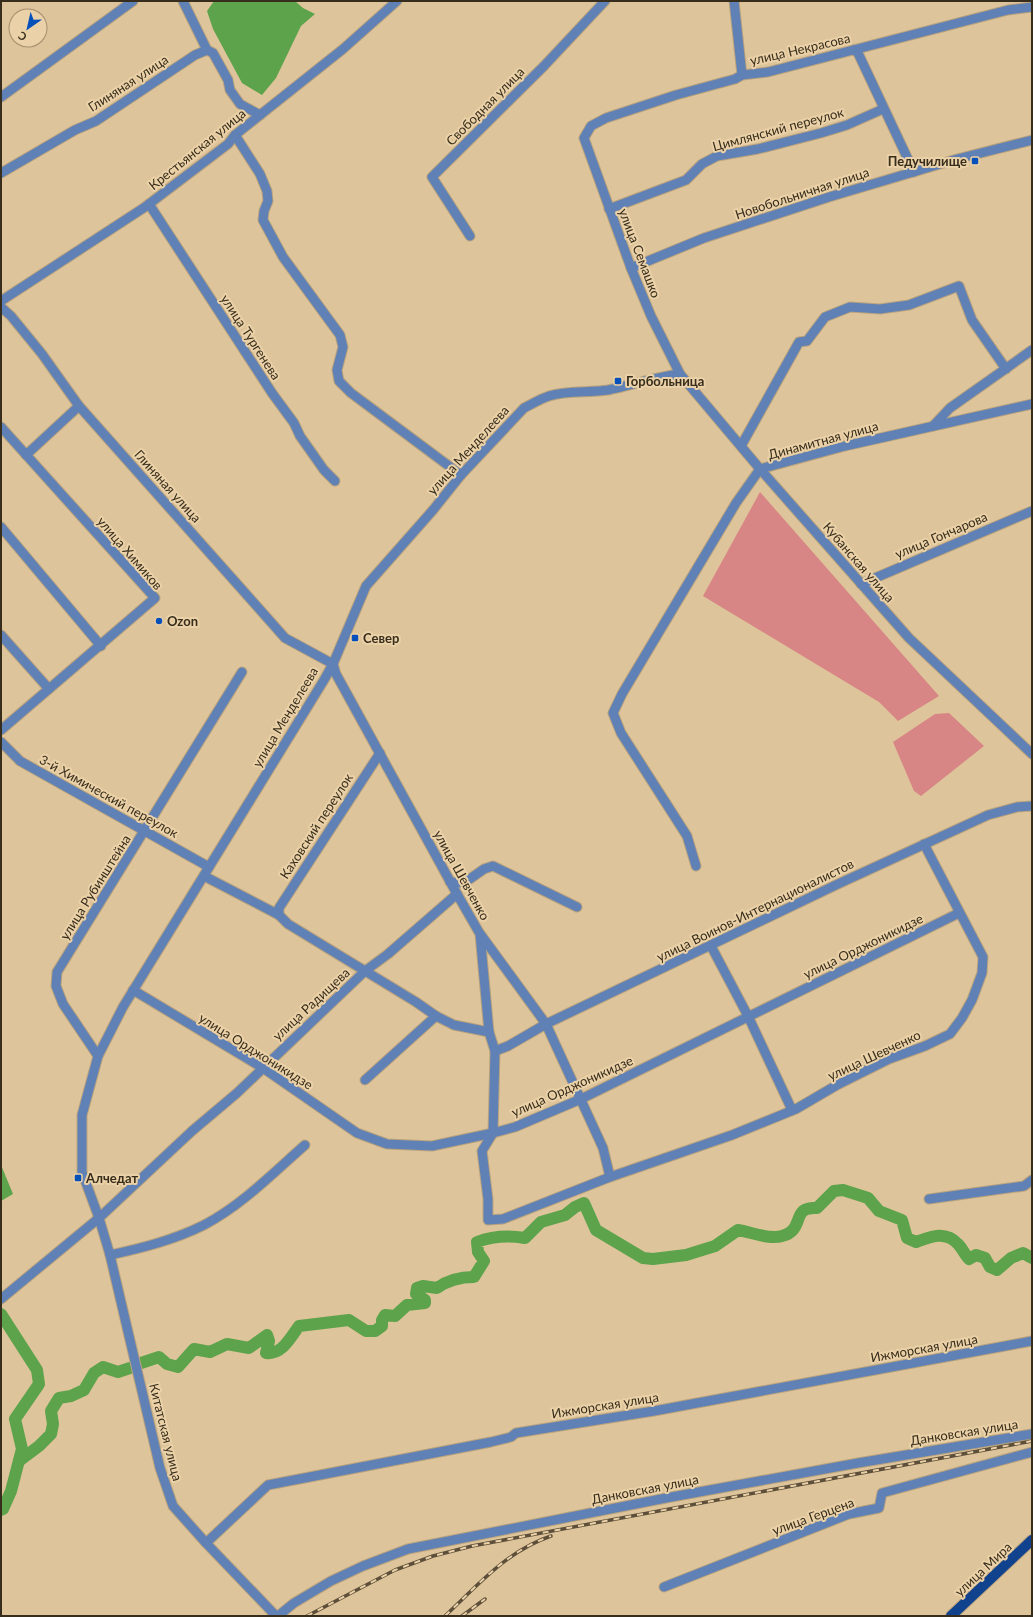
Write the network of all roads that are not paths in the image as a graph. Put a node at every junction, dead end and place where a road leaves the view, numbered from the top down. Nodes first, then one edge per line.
1 (133, 1) edge
2 (184, 1) edge
3 (397, 1) edge
4 (605, 1) edge
5 (734, 1) edge
6 (1032, 7) edge
7 (207, 50) junction
8 (854, 50) junction
9 (742, 75) junction
10 (1, 96) edge
11 (883, 109) junction
12 (260, 115) junction
13 (234, 135) junction
14 (584, 138) joint
15 (1032, 140) edge
16 (914, 172) junction
17 (1, 173) edge
18 (149, 204) junction
19 (609, 209) junction
20 (470, 236) dead end
21 (631, 268) junction
22 (1, 301) edge
23 (1, 307) edge
24 (1032, 350) edge
25 (1006, 369) junction
26 (680, 374) junction
27 (1032, 404) edge
28 (79, 406) junction
29 (933, 426) junction
30 (1, 427) edge
31 (741, 446) junction
32 (26, 455) junction
33 (760, 470) junction
34 (460, 475) junction
35 (335, 481) dead end
36 (1032, 511) edge
37 (1, 527) edge
38 (861, 584) junction
39 (1, 635) edge
40 (100, 646) junction
41 (333, 664) junction
42 (242, 672) dead end
43 (49, 689) junction
44 (1, 730) edge
45 (1, 742) edge
46 (380, 753) junction
47 (1032, 754) edge
48 (1032, 806) edge
49 (144, 831) junction
50 (924, 844) junction
51 (696, 866) dead end
52 (209, 867) junction
53 (204, 876) junction
54 (450, 882) junction
55 (457, 894) junction
56 (577, 907) dead end
57 (959, 913) junction
58 (278, 915) junction
59 (480, 934) junction
60 (711, 946) junction
61 (365, 971) junction
62 (133, 990) junction
63 (436, 1016) junction
64 (748, 1016) junction
65 (546, 1024) junction
66 (489, 1032) junction
67 (495, 1051) junction
68 (98, 1056) junction
69 (263, 1068) junction
70 (365, 1080) dead end
71 (581, 1100) junction
72 (792, 1110) junction
73 (493, 1133) junction
74 (305, 1145) dead end
75 (610, 1177) junction
76 (1032, 1180) edge
77 (929, 1200) dead end
78 (99, 1218) junction
79 (110, 1254) junction
80 (1, 1299) edge
81 (1032, 1341) edge
82 (1032, 1434) edge
83 (1032, 1452) edge
84 (1032, 1540) edge
85 (206, 1543) junction
86 (664, 1587) dead end
87 (277, 1616) edge
88 (951, 1616) edge

1 - 10 street
2 - 7 street
3 - 12 street, Крестьянская улица
4 - 20 street, Свободная улица
5 - 9 street
6 - 8 street, улица Некрасова
7 - 12 street
7 - 17 street, Глиняная улица
8 - 9 street, улица Некрасова
8 - 11 street
9 - 14 street, улица Некрасова
11 - 16 street
11 - 19 street, Цимлянский переулок
12 - 13 street, Крестьянская улица
13 - 18 street, Крестьянская улица
13 - 34 street
14 - 19 street, улица Семашко
15 - 16 street, Новобольничная улица
16 - 21 street, Новобольничная улица
18 - 22 street, Крестьянская улица
18 - 35 street, улица Тургенева
19 - 21 street, улица Семашко
21 - 26 street, улица Семашко
23 - 28 street, Глиняная улица
24 - 25 street
25 - 29 street
25 - 31 street
26 - 31 street, Кубанская улица
26 - 34 street, улица Менделеева
27 - 29 street, Динамитная улица
28 - 32 street
28 - 41 street, Глиняная улица
29 - 33 street, Динамитная улица
30 - 32 street, улица Химиков
31 - 33 street, Кубанская улица
32 - 40 street, улица Химиков
33 - 38 street, Кубанская улица
33 - 51 street, Динамитная улица
34 - 41 street, улица Менделеева
36 - 38 street, улица Гончарова
37 - 40 street
38 - 47 street, Кубанская улица
39 - 43 street
40 - 43 street, улица Химиков
41 - 46 street, улица Шевченко
41 - 52 street, улица Менделеева
42 - 49 street, улица Рубинштейна
43 - 44 street, улица Химиков
45 - 49 street, 3-й Химический переулок
46 - 54 street, улица Шевченко
46 - 58 street, Каховский переулок
48 - 50 street, улица Воинов-Интернационалистов
49 - 52 street, 3-й Химический переулок
49 - 68 street, улица Рубинштейна
50 - 57 street, улица Шевченко
50 - 60 street, улица Воинов-Интернационалистов
52 - 53 street, улица Менделеева
53 - 58 street
53 - 62 street, улица Менделеева
54 - 55 street, улица Шевченко
54 - 56 street
55 - 59 street, улица Шевченко
55 - 61 street, улица Радищева
57 - 64 street, улица Орджоникидзе
57 - 72 street, улица Шевченко
58 - 61 street
59 - 65 street
59 - 66 street, улица Шевченко
60 - 64 street
60 - 65 street, улица Воинов-Интернационалистов
61 - 63 street
61 - 69 street, улица Радищева
62 - 68 street, улица Менделеева
62 - 69 street, улица Орджоникидзе
63 - 66 street
63 - 70 street
64 - 71 street, улица Орджоникидзе
64 - 72 street
65 - 67 street, улица Воинов-Интернационалистов
65 - 71 street
66 - 67 street, улица Шевченко
67 - 73 street, улица Шевченко
68 - 78 street, улица Менделеева
69 - 73 street, улица Орджоникидзе
69 - 78 street, улица Радищева
71 - 73 street, улица Орджоникидзе
71 - 75 street
72 - 75 street, улица Шевченко
73 - 75 street, улица Шевченко
74 - 79 street
76 - 77 street
78 - 79 street, Китатская улица
78 - 80 street, улица Радищева
79 - 85 street, Китатская улица
81 - 85 street, Ижморская улица
82 - 87 street, Данковская улица
83 - 86 street, улица Герцена
84 - 88 main road, улица Мира
85 - 87 street, Китатская улица

